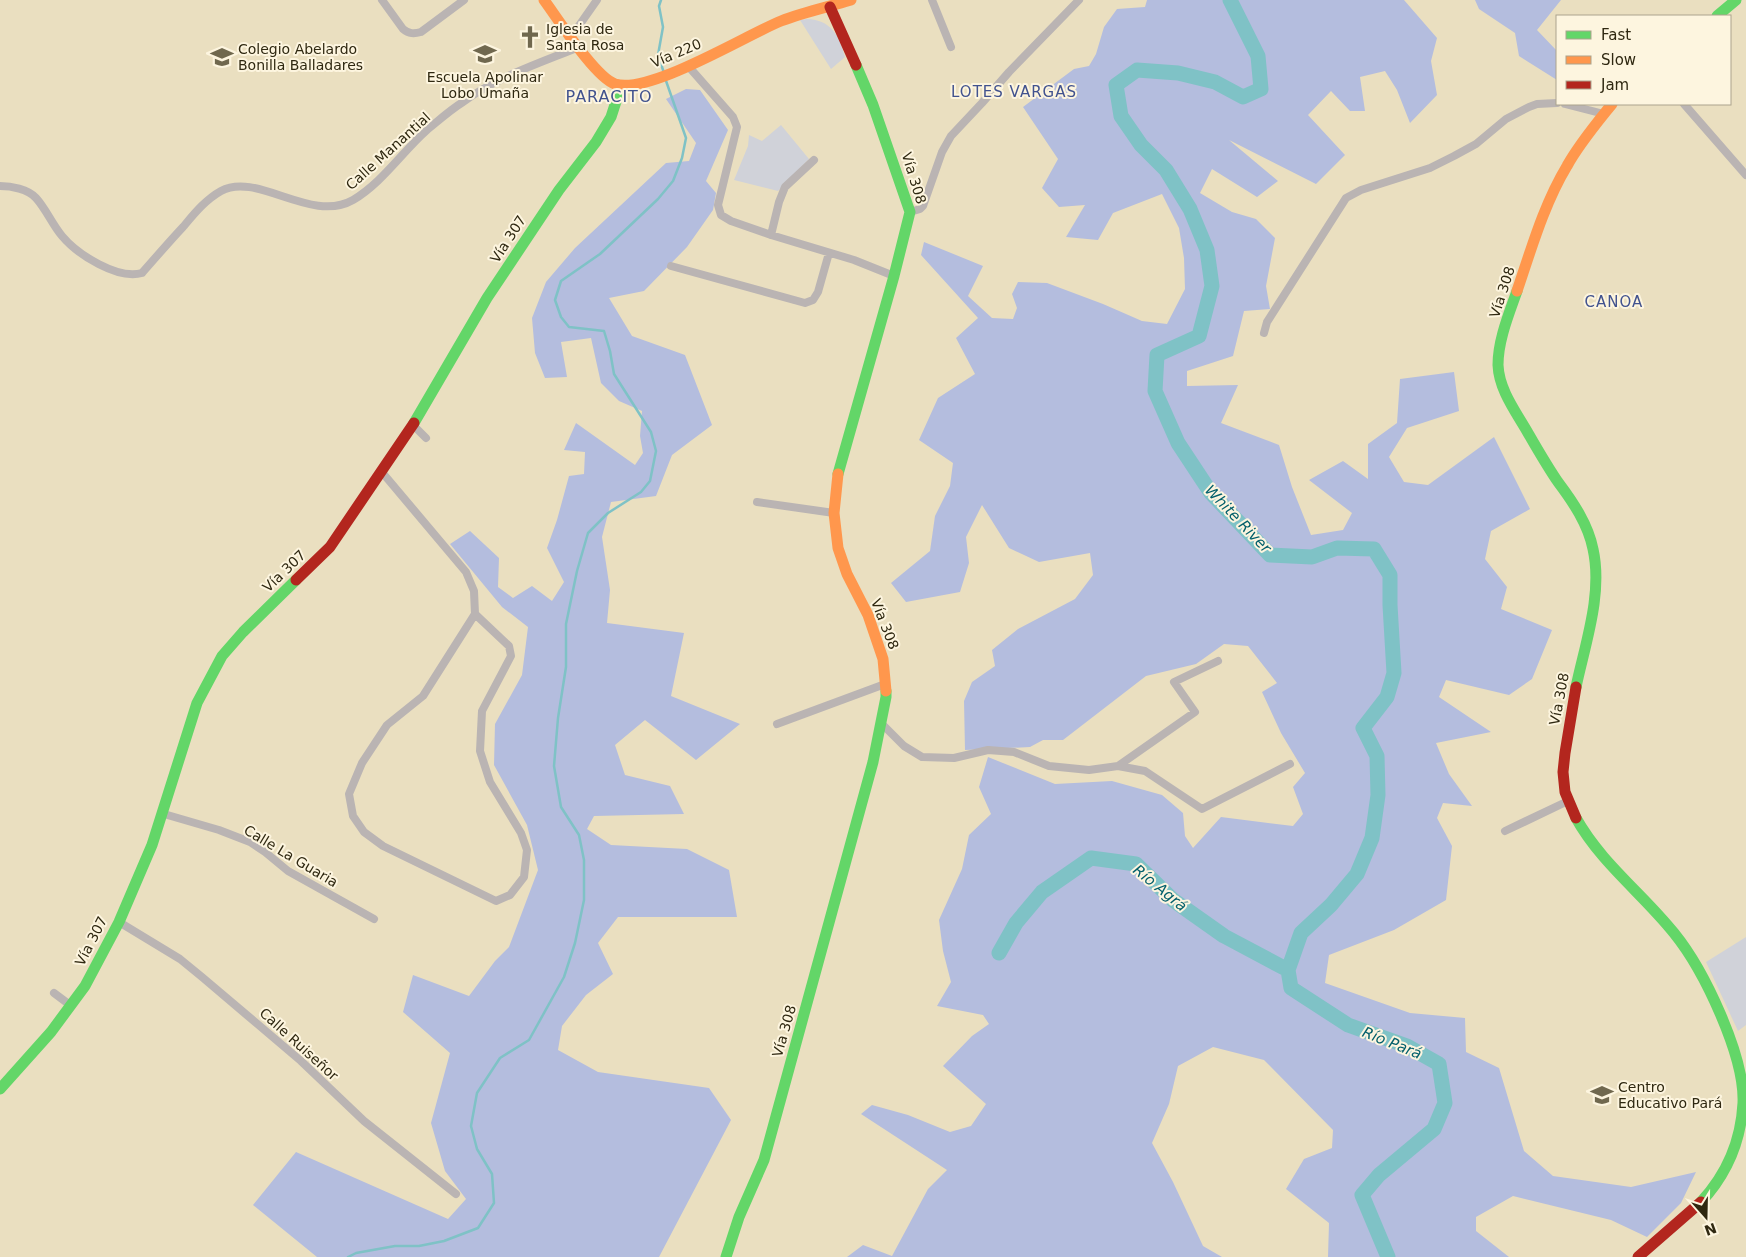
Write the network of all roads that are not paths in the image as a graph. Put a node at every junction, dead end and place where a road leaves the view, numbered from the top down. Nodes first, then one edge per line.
1 (382, 0) edge
2 (464, 0) edge
3 (544, 0) edge
4 (597, 0) edge
5 (851, 0) edge
6 (932, 0) edge
7 (1079, 0) edge
8 (1736, 0) edge
9 (830, 8) junction
10 (1718, 15) edge
11 (571, 37) junction
12 (579, 47) junction
13 (951, 47) dead end
14 (689, 67) junction
15 (621, 86) junction
16 (1556, 103) edge
17 (1569, 105) edge
18 (1611, 105) edge
19 (1685, 105) edge
20 (1604, 114) junction
21 (814, 160) dead end
22 (1746, 175) edge
23 (0, 186) edge
24 (910, 212) junction
25 (771, 234) junction
26 (829, 253) junction
27 (672, 266) dead end
28 (894, 276) junction
29 (1264, 333) dead end
30 (413, 425) junction
31 (426, 438) dead end
32 (381, 471) junction
33 (757, 502) dead end
34 (834, 513) junction
35 (475, 614) junction
36 (1218, 661) dead end
37 (885, 684) junction
38 (881, 723) junction
39 (776, 724) dead end
40 (1290, 764) dead end
41 (1118, 766) junction
42 (1568, 801) junction
43 (164, 814) junction
44 (1505, 831) dead end
45 (374, 919) dead end
46 (118, 922) junction
47 (54, 993) dead end
48 (70, 1005) junction
49 (0, 1089) edge
50 (456, 1194) dead end
51 (726, 1257) edge
52 (1638, 1257) edge

1 - 2 street
3 - 11 street
4 - 11 street
5 - 9 street, Vía 220
6 - 13 street
7 - 24 street
8 - 10 street
9 - 14 street, Vía 220
9 - 24 street, Vía 308
11 - 12 street
12 - 15 street
12 - 23 street, Calle Manantial
14 - 15 street, Vía 220
14 - 25 street
15 - 30 street, Vía 307
16 - 29 street
17 - 20 street
18 - 20 street, Vía 308
19 - 22 street
20 - 42 street, Vía 308
21 - 25 street
24 - 28 street, Vía 308
25 - 26 street
26 - 27 street
26 - 28 street
28 - 34 street, Vía 308
30 - 31 street
30 - 32 street, Vía 307
32 - 35 street
32 - 43 street, Vía 307
33 - 34 street
34 - 37 street, Vía 308
35 - 35 street
36 - 41 street
37 - 38 street, Vía 308
37 - 39 street
38 - 41 street
38 - 51 street, Vía 308
40 - 41 street
42 - 44 street
42 - 52 street, Vía 308
43 - 45 street, Calle La Guaria
43 - 46 street, Vía 307
46 - 48 street, Vía 307
46 - 50 street, Calle Ruiseñor
47 - 48 street
48 - 49 street, Vía 307

